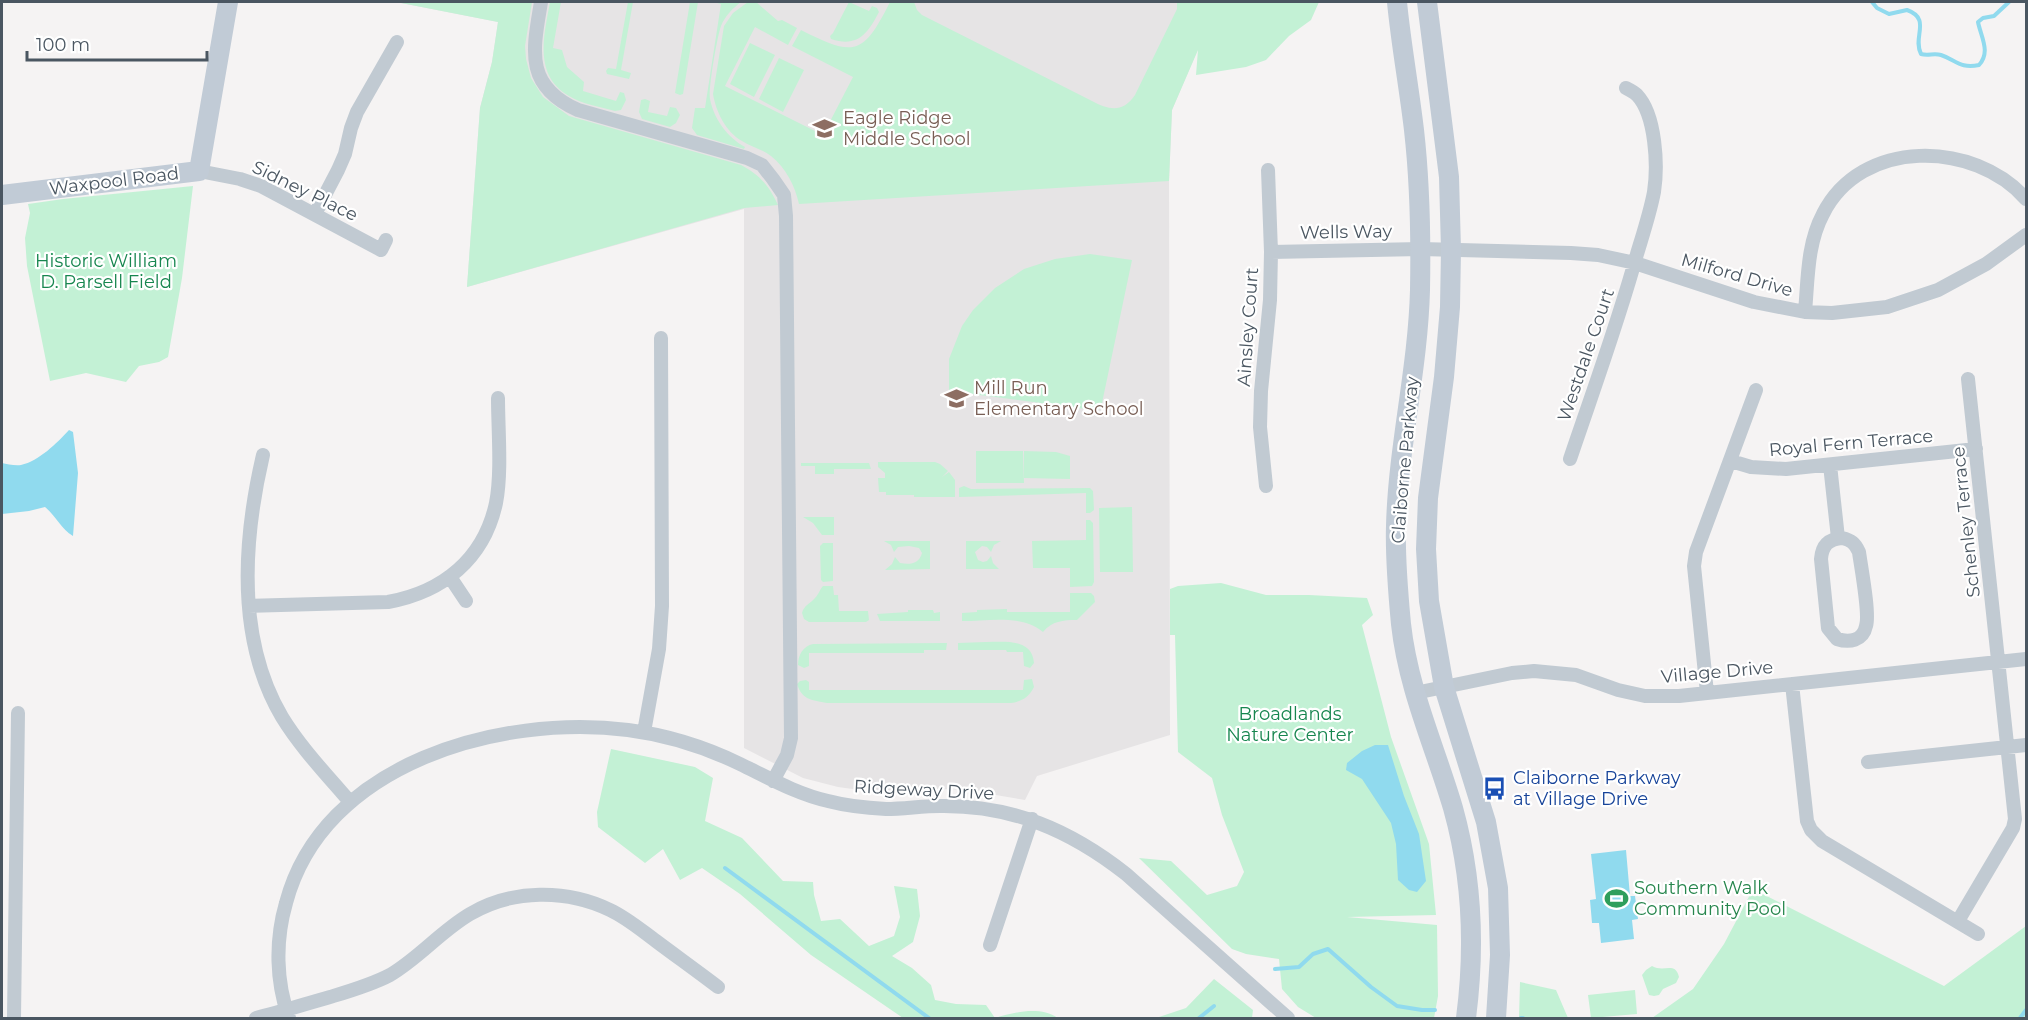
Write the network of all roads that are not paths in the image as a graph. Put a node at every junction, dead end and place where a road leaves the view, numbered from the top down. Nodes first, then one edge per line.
1 (228, 2) edge
2 (541, 2) edge
3 (1397, 2) edge
4 (1427, 2) edge
5 (397, 42) dead end
6 (1626, 88) dead end
7 (1268, 170) dead end
8 (199, 171) junction
9 (2, 195) edge
10 (2026, 199) edge
11 (315, 214) junction
12 (2026, 235) edge
13 (386, 240) dead end
14 (1421, 249) junction
15 (1451, 250) junction
16 (1271, 252) junction
17 (1635, 263) junction
18 (1805, 312) junction
19 (661, 338) dead end
20 (1968, 379) dead end
21 (1756, 390) dead end
22 (498, 398) dead end
23 (1976, 449) junction
24 (262, 455) dead end
25 (1570, 459) dead end
26 (1731, 461) junction
27 (1830, 465) junction
28 (1266, 486) dead end
29 (1838, 538) junction
30 (450, 577) junction
31 (466, 601) dead end
32 (249, 606) junction
33 (2026, 659) edge
34 (1999, 662) junction
35 (1792, 684) junction
36 (1444, 687) junction
37 (1415, 693) junction
38 (1707, 693) junction
39 (18, 713) dead end
40 (644, 732) junction
41 (2026, 745) edge
42 (2008, 747) junction
43 (1868, 762) dead end
44 (773, 781) junction
45 (350, 802) junction
46 (1032, 819) junction
47 (1958, 921) junction
48 (1978, 934) dead end
49 (990, 945) dead end
50 (718, 987) dead end
51 (288, 1014) edge
52 (14, 1018) edge
53 (256, 1018) edge
54 (1288, 1018) edge
55 (1466, 1018) edge
56 (1496, 1018) edge

1 - 8 main road, Waxpool Road
2 - 44 street
3 - 14 main road, Claiborne Parkway
4 - 15 main road, Claiborne Parkway
5 - 11 street
6 - 17 street, Westdale Court
7 - 16 street, Ainsley Court
8 - 9 main road, Waxpool Road
8 - 11 street, Sidney Place
10 - 18 street
11 - 13 street, Sidney Place
12 - 18 street, Milford Drive
14 - 15 street, Milford Drive
14 - 16 street, Wells Way
14 - 37 main road, Claiborne Parkway
15 - 17 street, Milford Drive
15 - 36 main road, Claiborne Parkway
16 - 28 street, Ainsley Court
17 - 18 street, Milford Drive
17 - 25 street, Westdale Court
19 - 40 street
20 - 23 street, Schenley Terrace
21 - 26 street
22 - 30 street
23 - 27 street, Royal Fern Terrace
23 - 34 street, Schenley Terrace
24 - 32 street
26 - 27 street, Royal Fern Terrace
26 - 38 street
27 - 29 street
29 - 29 street
30 - 31 street
30 - 32 street
32 - 45 street
33 - 34 street, Village Drive
34 - 35 street, Village Drive
34 - 42 street, Schenley Terrace
35 - 38 street, Village Drive
35 - 47 street
36 - 37 street, Village Drive
36 - 38 street, Village Drive
36 - 56 main road, Claiborne Parkway
37 - 55 main road, Claiborne Parkway
39 - 52 street
40 - 44 street, Ridgeway Drive
40 - 45 street, Ridgeway Drive
41 - 42 street
42 - 43 street
42 - 47 street, Schenley Terrace
44 - 46 street, Ridgeway Drive
45 - 51 street, Ridgeway Drive
46 - 49 street
46 - 54 street, Ridgeway Drive
47 - 48 street
50 - 51 street
51 - 53 street

